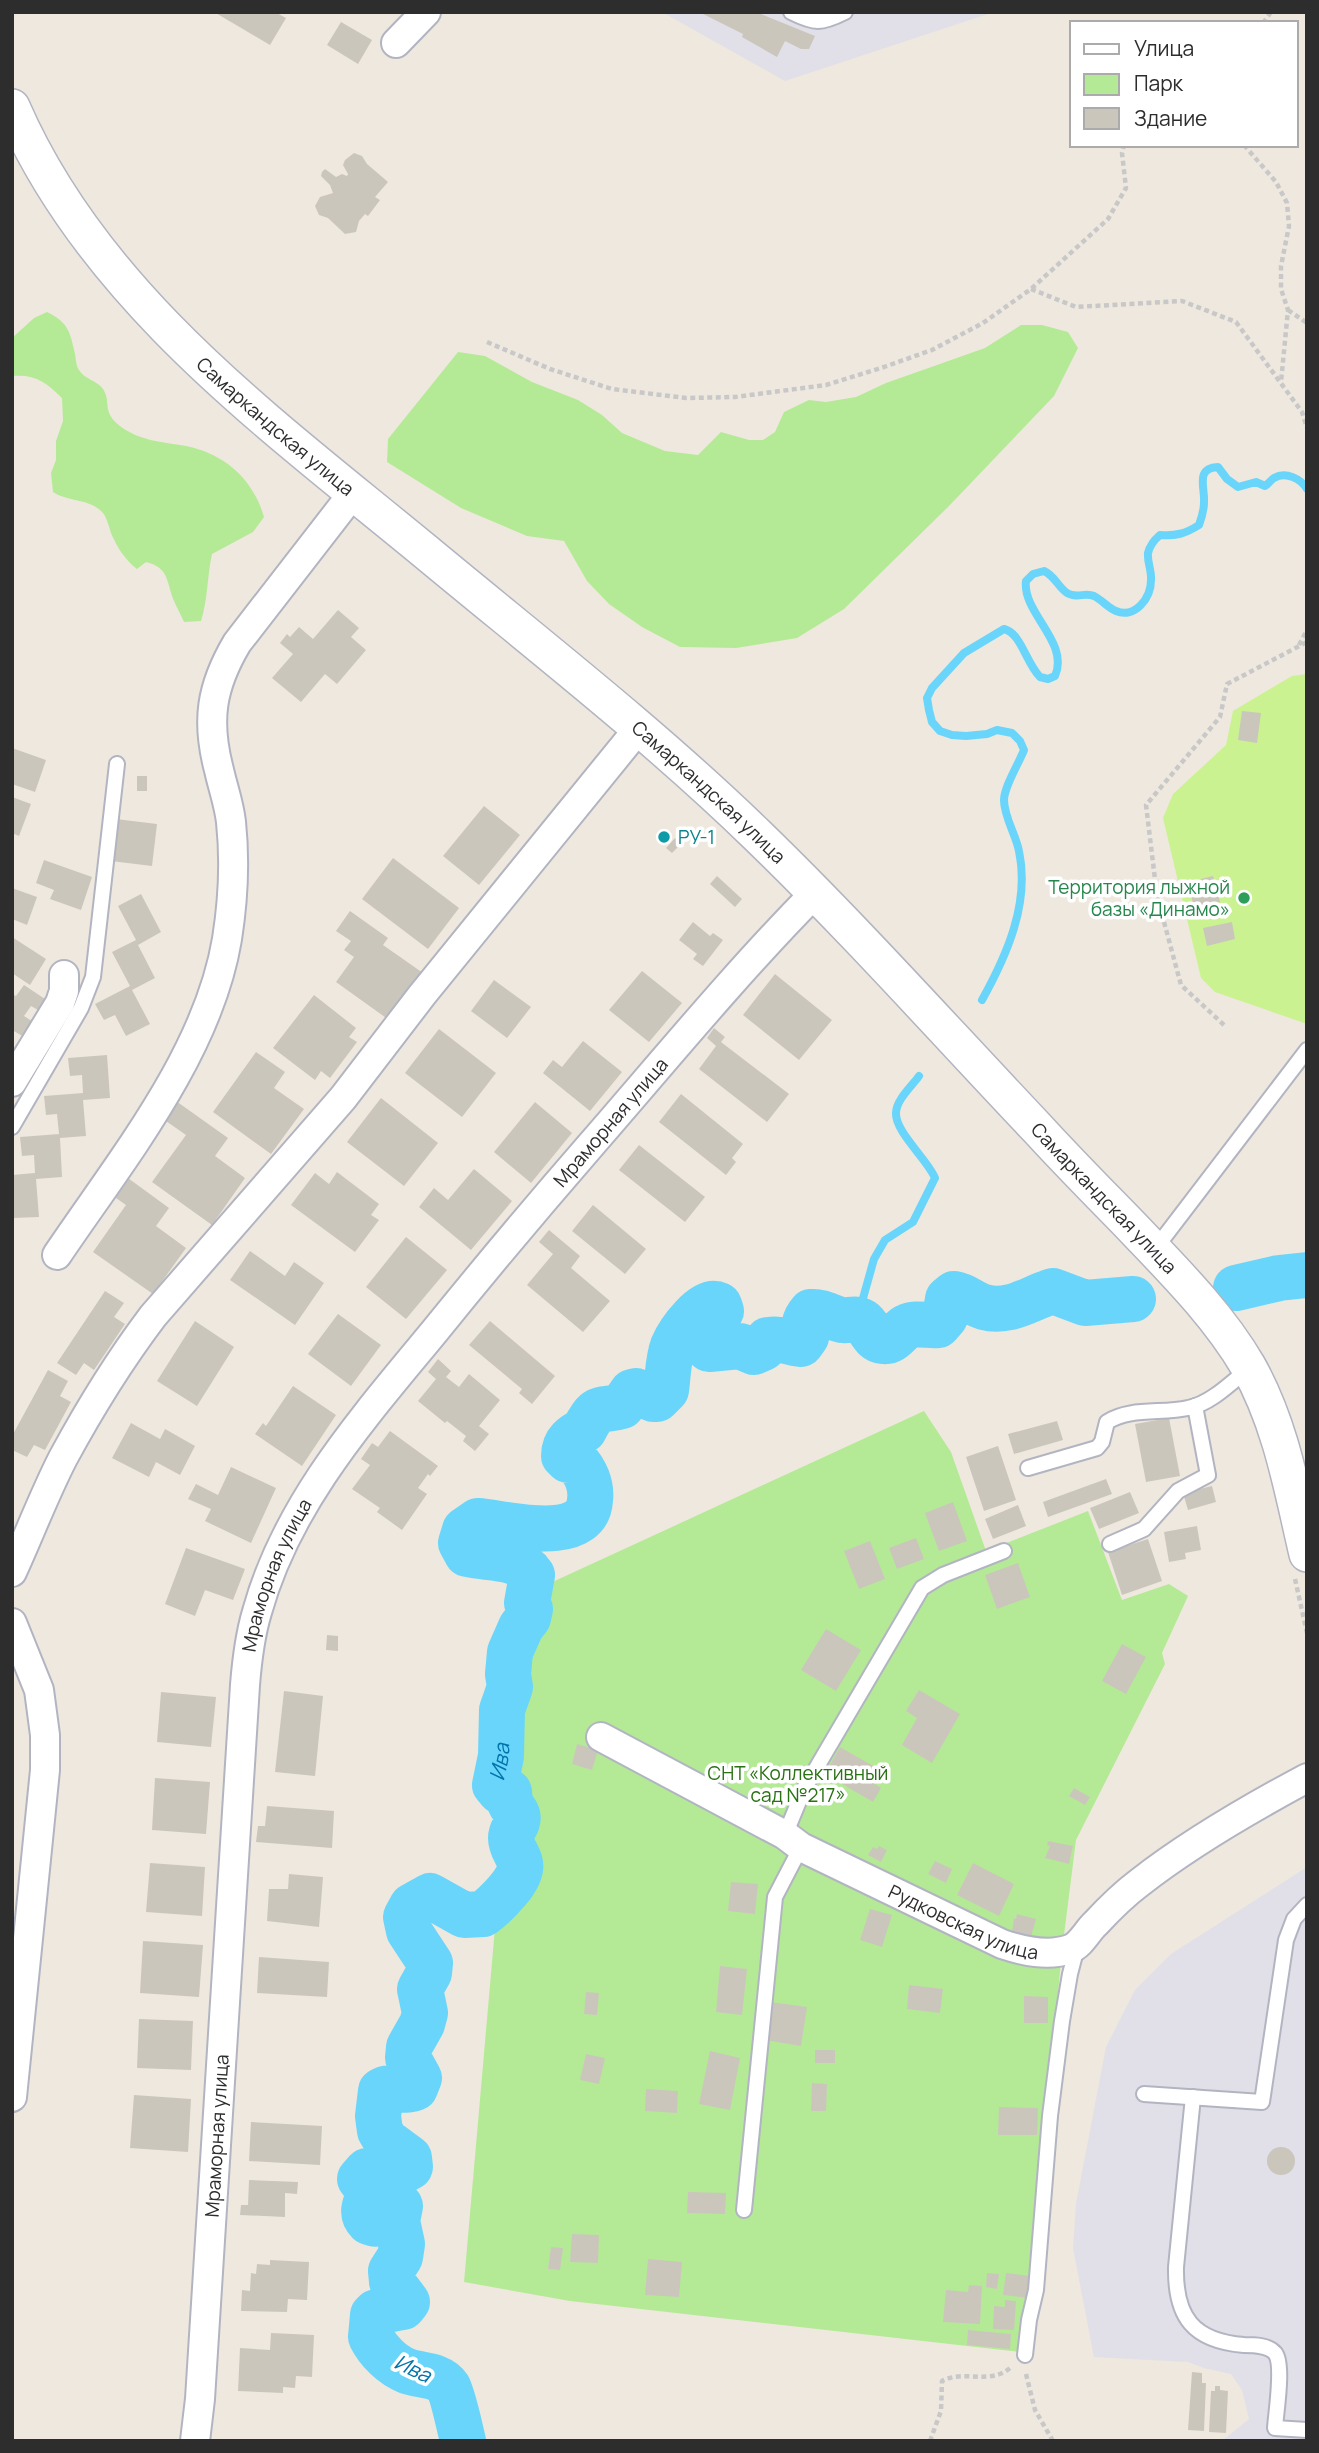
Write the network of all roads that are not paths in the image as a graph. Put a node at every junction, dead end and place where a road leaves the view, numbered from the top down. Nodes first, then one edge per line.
1 (426, 12) edge
2 (791, 12) edge
3 (845, 12) edge
4 (396, 43) dead end
5 (12, 107) edge
6 (354, 492) junction
7 (639, 728) junction
8 (117, 764) dead end
9 (815, 892) junction
10 (64, 975) dead end
11 (1307, 1050) edge
12 (12, 1082) edge
13 (12, 1127) edge
14 (1154, 1250) junction
15 (57, 1255) dead end
16 (1249, 1368) junction
17 (1195, 1406) junction
18 (1028, 1468) dead end
19 (1110, 1544) dead end
20 (1004, 1550) dead end
21 (1307, 1554) edge
22 (12, 1573) edge
23 (12, 1623) edge
24 (601, 1737) dead end
25 (1307, 1779) edge
26 (793, 1841) junction
27 (1307, 1905) edge
28 (1077, 1946) junction
29 (1144, 2094) dead end
30 (12, 2096) edge
31 (1194, 2097) junction
32 (744, 2210) dead end
33 (1025, 2355) road end
34 (1307, 2430) edge
35 (1275, 2434) edge
36 (195, 2441) edge

1 - 4 street
2 - 3 lane
5 - 6 street, Самаркандская улица
6 - 7 street, Самаркандская улица
6 - 15 street
7 - 9 street, Самаркандская улица
7 - 22 street
8 - 13 lane
9 - 14 street, Самаркандская улица
9 - 36 street, Мраморная улица
10 - 12 street
11 - 14 lane
14 - 16 street, Самаркандская улица
16 - 17 lane
16 - 21 street, Самаркандская улица
17 - 18 lane
17 - 19 lane
20 - 26 lane
23 - 30 street
24 - 26 street, Рудковская улица
25 - 28 street
26 - 28 street, Рудковская улица
26 - 32 lane
27 - 31 lane
28 - 33 lane
29 - 31 lane
31 - 35 lane
34 - 35 lane

